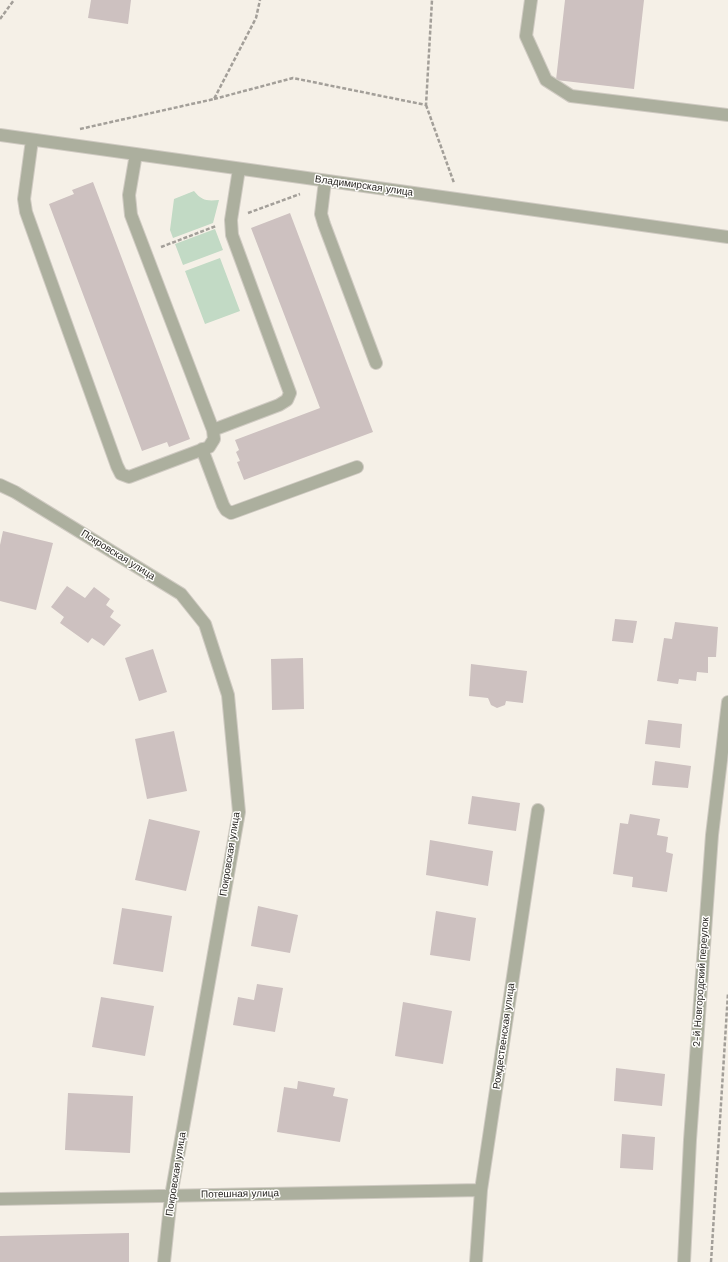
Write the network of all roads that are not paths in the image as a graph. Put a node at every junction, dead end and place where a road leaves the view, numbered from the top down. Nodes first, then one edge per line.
1 (531, 0) edge
2 (728, 115) edge
3 (0, 135) edge
4 (32, 140) junction
5 (136, 154) junction
6 (239, 169) junction
7 (325, 181) junction
8 (728, 237) edge
9 (376, 363) dead end
10 (213, 430) junction
11 (202, 449) junction
12 (357, 467) dead end
13 (0, 485) edge
14 (728, 702) edge
15 (538, 810) dead end
16 (481, 1190) junction
17 (171, 1196) junction
18 (0, 1199) edge
19 (164, 1262) edge
20 (476, 1262) edge
21 (684, 1262) edge

1 - 2 street
3 - 4 street, Владимирская улица
4 - 5 street, Владимирская улица
4 - 11 street
5 - 6 street, Владимирская улица
5 - 10 street
6 - 7 street, Владимирская улица
6 - 10 street
7 - 8 street, Владимирская улица
7 - 9 street
10 - 11 street
11 - 12 street
13 - 17 street, Покровская улица
14 - 21 street, 2-й Новгородский переулок
15 - 16 street, Рождественская улица
16 - 17 street, Потешная улица
16 - 20 street, Рождественская улица
17 - 18 street, Потешная улица
17 - 19 street, Покровская улица

